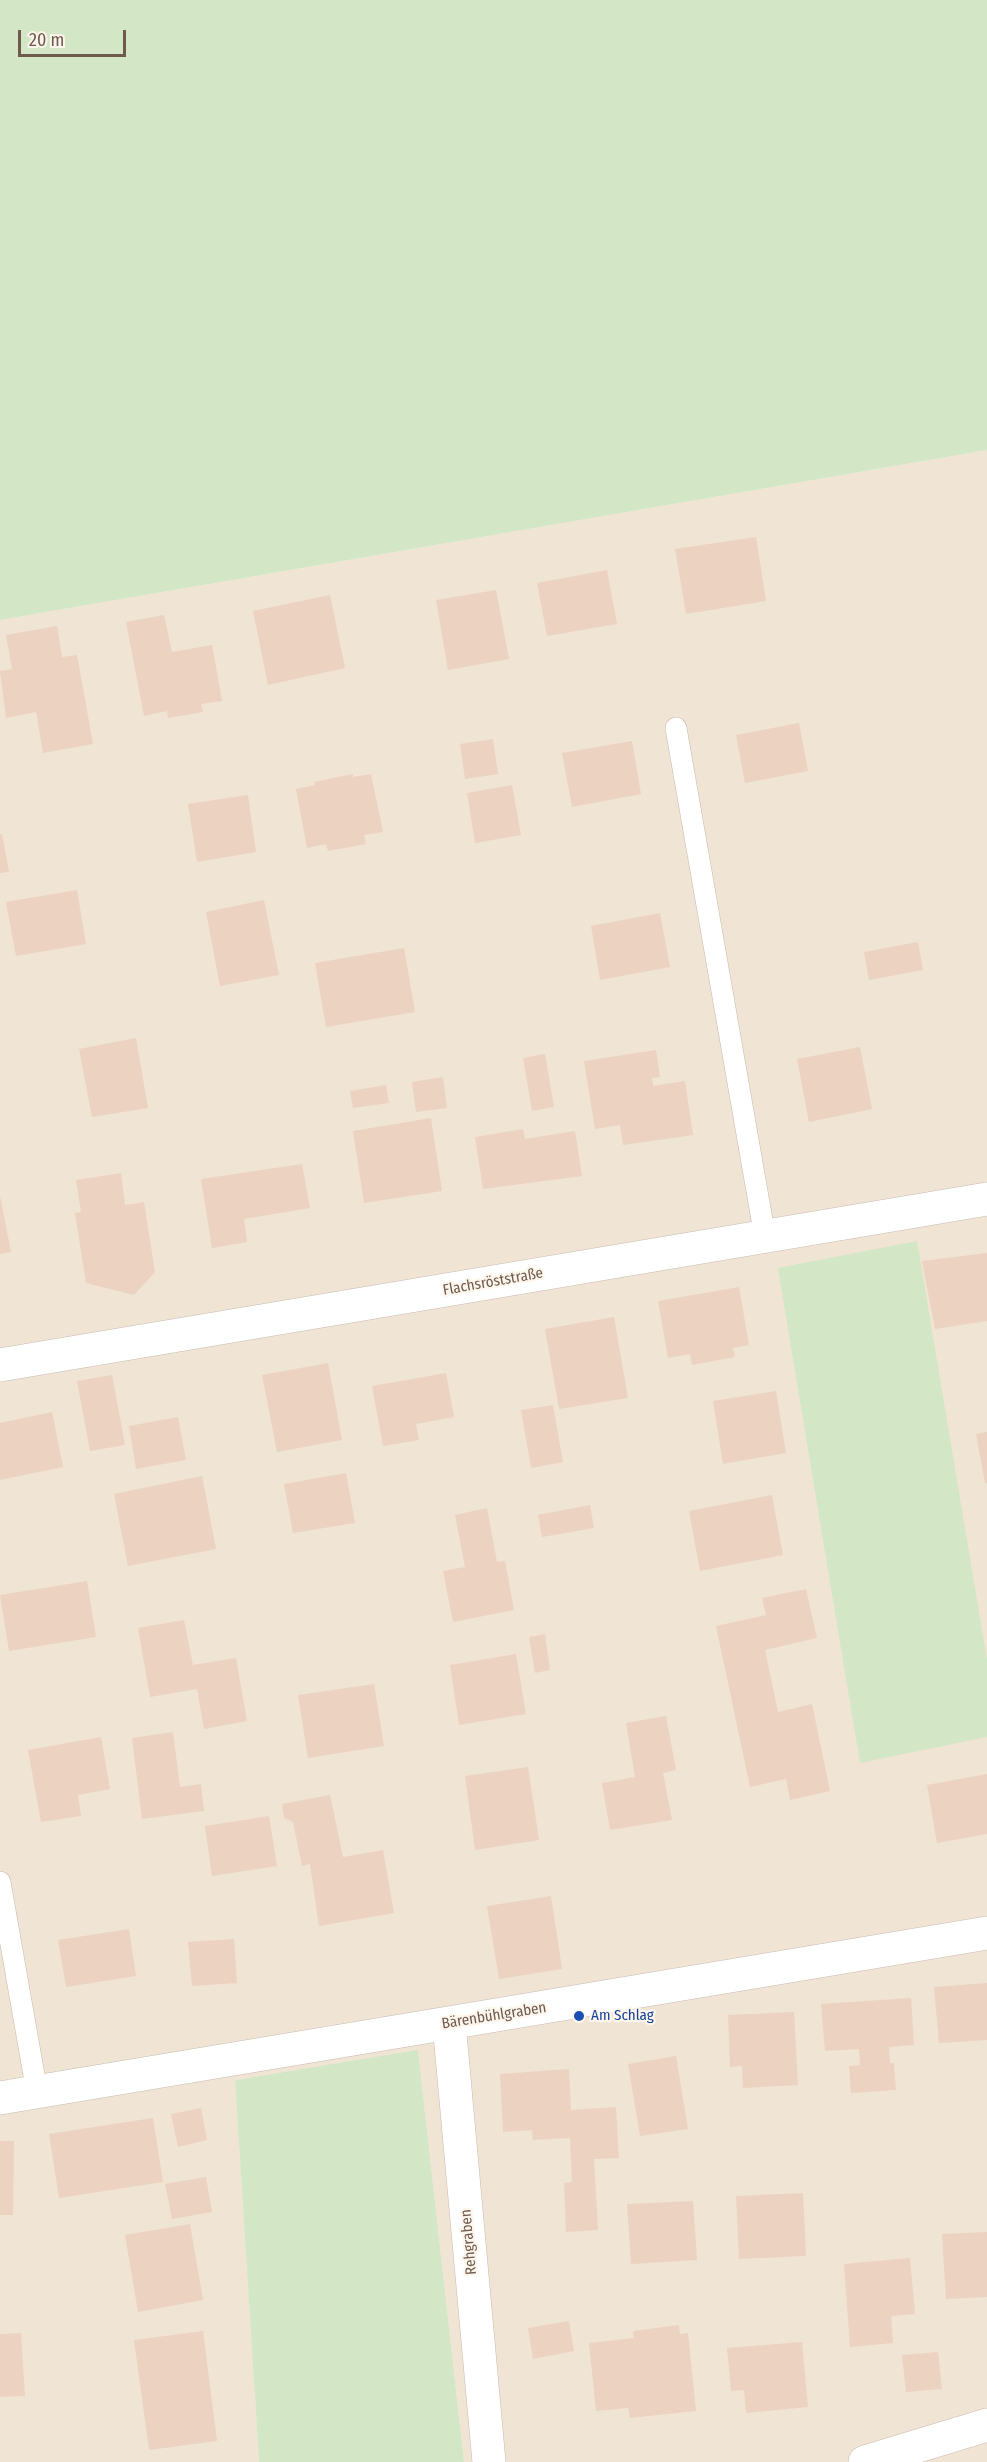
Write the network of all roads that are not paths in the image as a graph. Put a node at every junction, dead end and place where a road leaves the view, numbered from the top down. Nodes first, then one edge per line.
1 (676, 728) dead end
2 (987, 1200) edge
3 (765, 1237) junction
4 (0, 1365) edge
5 (0, 1882) edge
6 (987, 1933) edge
7 (449, 2023) junction
8 (37, 2092) junction
9 (0, 2098) edge
10 (987, 2425) edge
11 (489, 2462) edge
12 (865, 2462) edge

1 - 3 lane
2 - 3 street, Flachsröststraße
3 - 4 street, Flachsröststraße
5 - 8 lane
6 - 7 street, Bärenbühlgraben
7 - 8 street, Bärenbühlgraben
7 - 11 street, Rehgraben
8 - 9 street, Bärenbühlgraben
10 - 12 street

